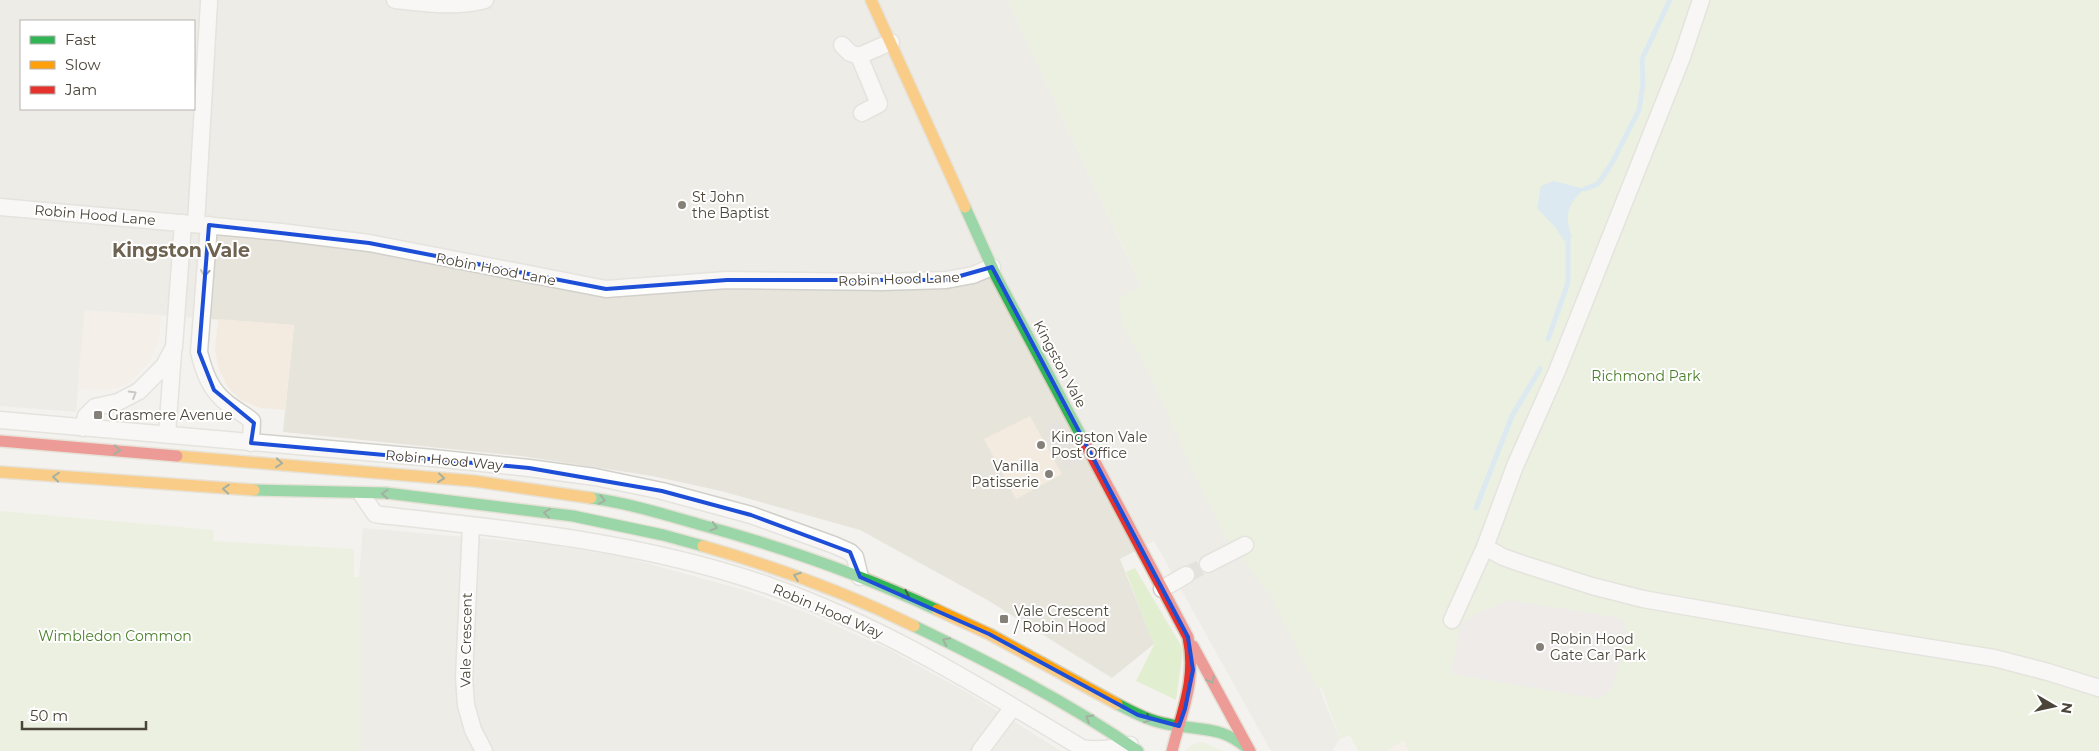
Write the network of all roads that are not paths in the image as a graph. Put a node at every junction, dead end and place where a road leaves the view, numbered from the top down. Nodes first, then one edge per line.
1 (395, 0) edge
2 (485, 0) edge
3 (871, 0) edge
4 (1701, 0) edge
5 (209, 1) edge
6 (891, 42) junction
7 (842, 45) dead end
8 (859, 56) junction
9 (862, 113) dead end
10 (0, 207) edge
11 (196, 224) junction
12 (992, 267) junction
13 (174, 347) junction
14 (0, 420) edge
15 (83, 428) junction
16 (167, 430) junction
17 (252, 439) junction
18 (0, 441) edge
19 (0, 472) edge
20 (362, 495) junction
21 (471, 525) junction
22 (1244, 545) dead end
23 (1485, 547) junction
24 (1208, 564) tunnel mouth
25 (1186, 575) tunnel mouth
26 (860, 577) junction
27 (1162, 589) junction
28 (1452, 620) dead end
29 (1188, 637) junction
30 (2099, 688) edge
31 (1014, 707) junction
32 (1179, 726) junction
33 (1134, 748) edge
34 (484, 751) edge
35 (980, 751) edge
36 (1172, 751) edge
37 (1250, 751) edge

1 - 2 street
3 - 6 main road, Kingston Vale
4 - 23 street
5 - 11 street
6 - 8 street
6 - 12 main road, Kingston Vale
7 - 8 street
8 - 9 street
10 - 11 street, Robin Hood Lane
11 - 12 street, Robin Hood Lane
11 - 13 street
11 -> 17 street
12 - 27 main road, Kingston Vale
15 -> 13 street
13 - 16 street
14 - 15 street, Robin Hood Way
15 - 16 street, Robin Hood Way
16 - 17 street, Robin Hood Way
17 - 26 street, Robin Hood Way
18 -> 26 main road, Robin Hood Way
20 -> 19 main road, Robin Hood Way
20 - 21 street, Robin Hood Way
33 -> 20 main road, Robin Hood Way
21 - 31 street, Robin Hood Way
21 - 34 street, Vale Crescent
22 - 24 street
23 - 28 street
23 - 30 street
25 - 27 street
26 -> 32 main road, Robin Hood Way
27 - 29 main road, Kingston Vale
29 - 32 main road, Kingston Vale
29 -> 37 main road
31 - 33 street, Robin Hood Way
31 - 35 street
32 - 36 main road, Kingston Vale
32 - 37 main road

